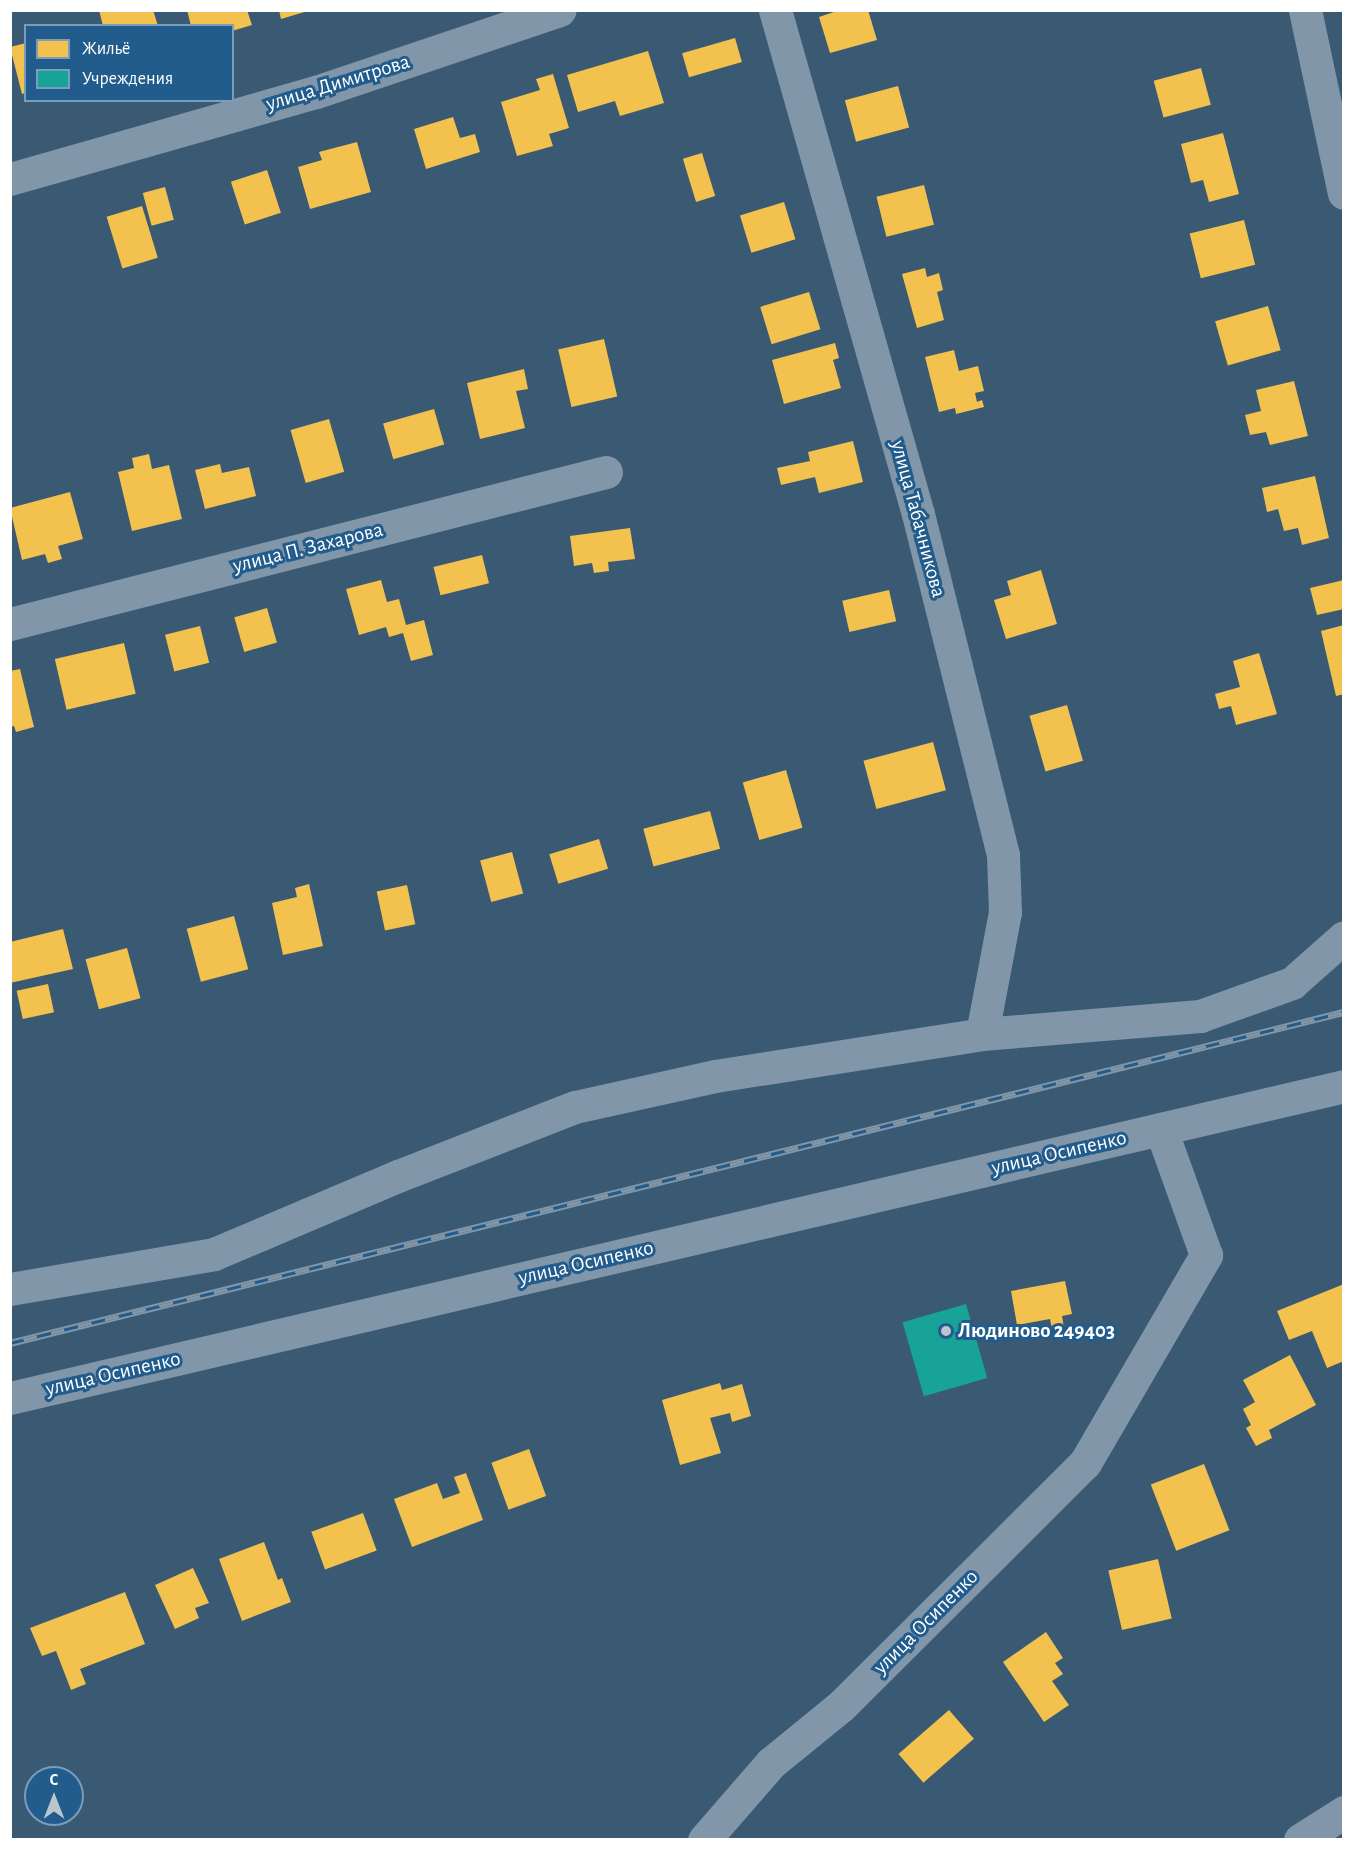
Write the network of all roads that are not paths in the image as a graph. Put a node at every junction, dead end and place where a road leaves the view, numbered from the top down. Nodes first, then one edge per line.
1 (560, 10) edge
2 (775, 10) edge
3 (1305, 10) edge
4 (10, 179) edge
5 (1344, 193) edge
6 (606, 472) dead end
7 (10, 624) edge
8 (1344, 937) edge
9 (982, 1034) junction
10 (1344, 1086) edge
11 (1161, 1129) junction
12 (10, 1289) edge
13 (10, 1398) edge
14 (1344, 1812) edge
15 (704, 1839) edge
16 (1300, 1839) edge

1 - 4 street, улица Димитрова
2 - 9 street, улица Табачникова
3 - 5 street
6 - 7 street, улица П. Захарова
8 - 9 street
9 - 12 street
10 - 11 street, улица Осипенко
11 - 13 street, улица Осипенко
11 - 15 street, улица Осипенко
14 - 16 street

